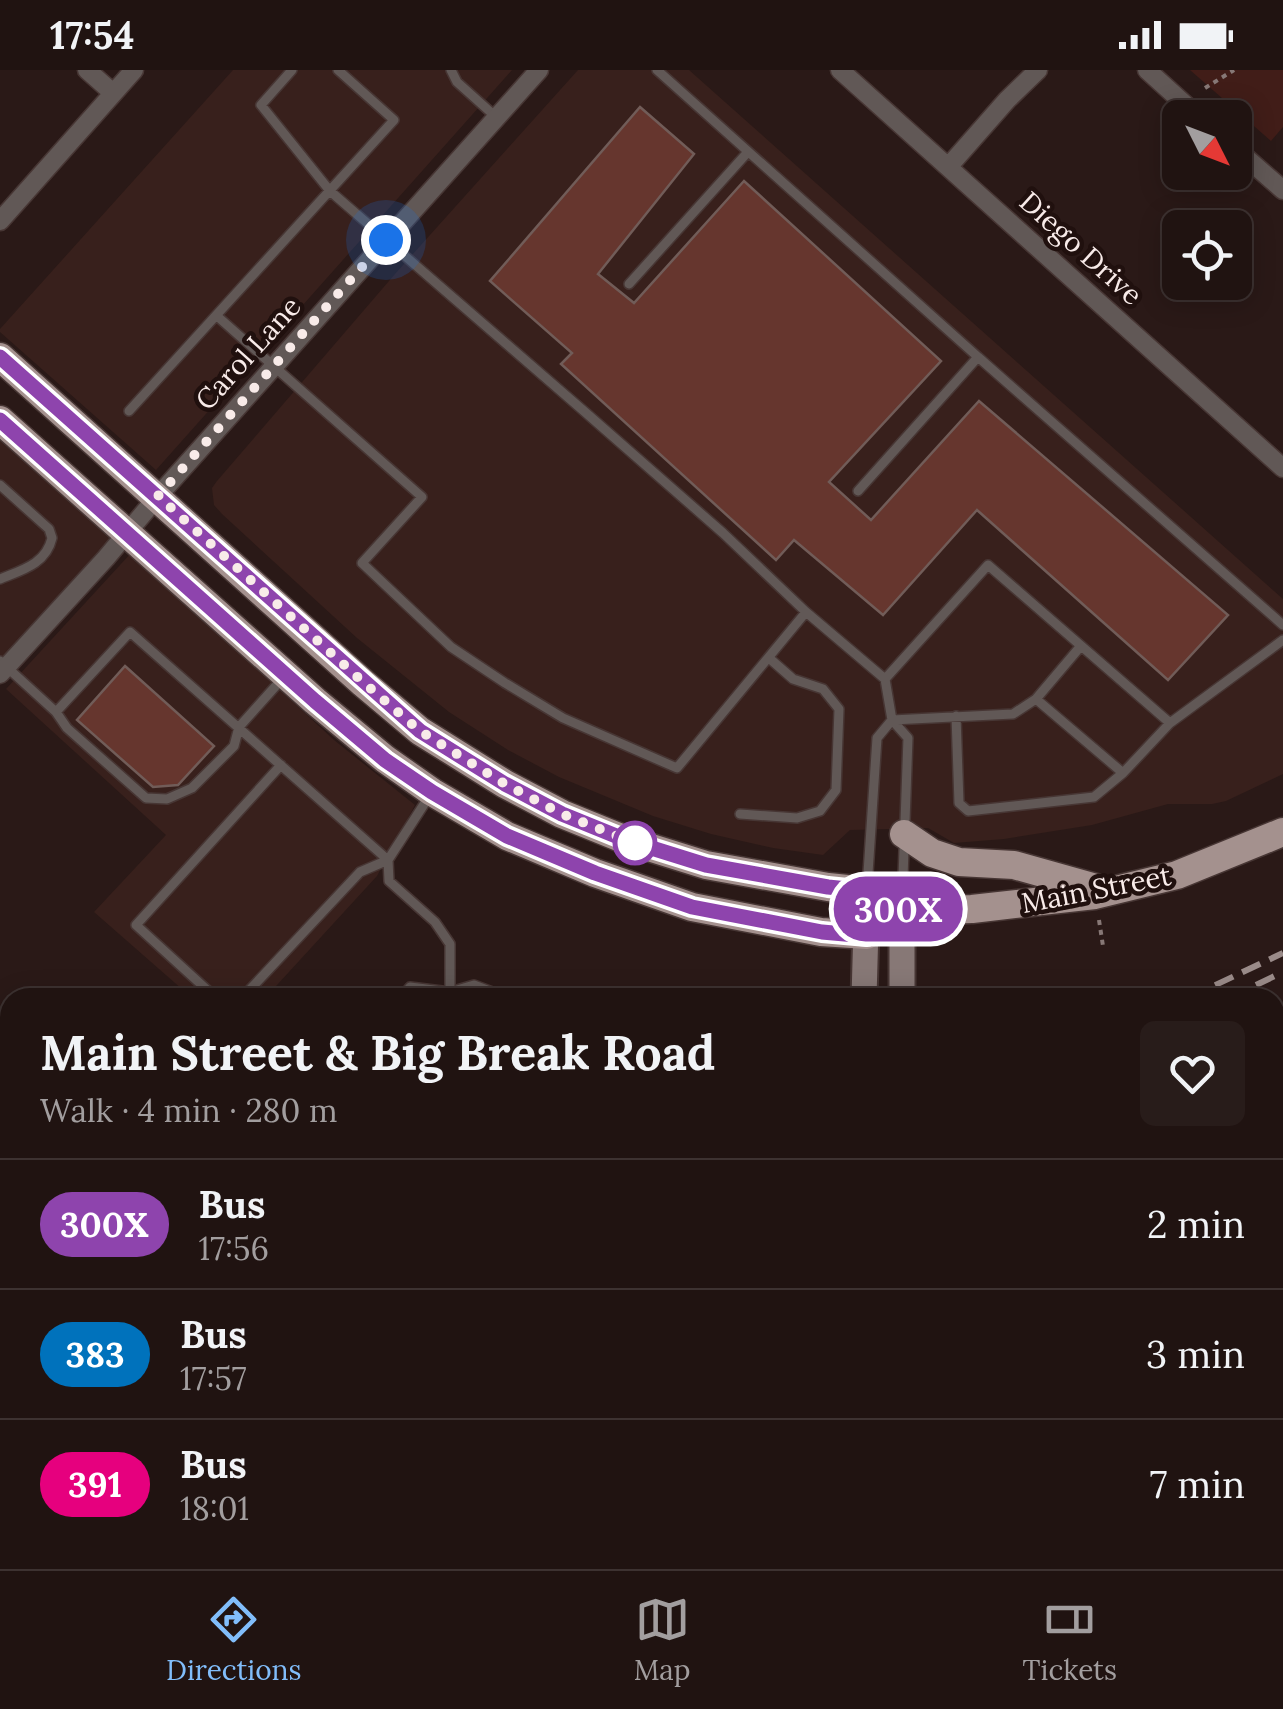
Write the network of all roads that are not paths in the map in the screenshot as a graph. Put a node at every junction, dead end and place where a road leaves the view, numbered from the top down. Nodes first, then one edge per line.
1 (88, 70) edge
2 (134, 70) edge
3 (292, 70) edge
4 (338, 70) edge
5 (451, 70) edge
6 (538, 70) edge
7 (656, 70) edge
8 (840, 70) edge
9 (1038, 70) edge
10 (1146, 70) edge
11 (114, 93) junction
12 (1180, 100) edge
13 (496, 118) junction
14 (748, 153) junction
15 (1252, 163) edge
16 (949, 166) junction
17 (1283, 190) edge
18 (330, 191) junction
19 (4, 210) edge
20 (386, 240) junction
21 (629, 284) dead end
22 (217, 316) junction
23 (978, 356) junction
24 (0, 357) edge
25 (274, 367) junction
26 (130, 411) dead end
27 (0, 420) edge
28 (1283, 468) edge
29 (0, 486) edge
30 (858, 491) dead end
31 (158, 496) junction
32 (126, 534) junction
33 (0, 580) edge
34 (806, 612) junction
35 (1283, 625) edge
36 (1283, 640) edge
37 (1080, 646) junction
38 (768, 658) junction
39 (2, 667) edge
40 (286, 675) junction
41 (884, 678) junction
42 (1036, 698) junction
43 (56, 712) junction
44 (956, 716) junction
45 (892, 720) junction
46 (1170, 723) junction
47 (238, 728) junction
48 (281, 765) junction
49 (1123, 773) junction
50 (432, 792) junction
51 (740, 814) dead end
52 (1283, 832) edge
53 (904, 834) junction
54 (388, 860) junction
55 (867, 891) junction
56 (1109, 892) junction
57 (902, 911) junction
58 (867, 936) junction
59 (410, 987) edge
60 (205, 988) edge
61 (251, 988) edge
62 (418, 988) edge
63 (450, 988) edge
64 (864, 988) edge
65 (902, 988) edge

1 - 11 street
2 - 11 street
3 - 18 lane
4 - 18 lane
5 - 13 lane
6 - 13 street, Carol Lane
7 - 14 lane
8 - 16 street, Diego Drive
9 - 16 street
10 - 12 street
11 - 19 street
13 - 20 street, Carol Lane
14 - 21 lane
14 - 23 lane
15 - 17 street
16 - 28 street, Diego Drive
18 - 20 lane
18 - 22 lane
20 - 25 street, Carol Lane
20 - 34 lane
22 - 25 lane
22 - 26 lane
23 - 30 lane
23 - 35 lane
24 - 31 main road
25 - 31 street, Carol Lane
25 - 38 lane
27 - 32 main road
29 - 33 lane
31 - 32 street, Carol Lane
31 - 55 main road
32 - 39 street, Carol Lane
32 - 40 main road
34 - 38 lane
34 - 41 lane
36 - 46 lane
37 - 41 lane
37 - 42 lane
37 - 46 lane
38 - 51 lane
39 - 43 lane
40 - 47 lane
40 - 50 main road
41 - 45 lane
42 - 44 lane
42 - 49 lane
43 - 47 lane
43 - 47 lane
44 - 45 lane
44 - 49 lane
45 - 53 lane
45 - 55 lane
46 - 49 lane
47 - 48 lane
48 - 54 lane
48 - 60 lane
50 - 54 lane
50 - 58 main road
52 - 56 main road, Main Street
53 - 56 main road
53 - 57 lane
54 - 61 lane
54 - 63 lane
55 - 57 main road
55 - 58 street
56 - 57 main road, Main Street
57 - 58 main road
57 - 65 street
58 - 64 street
59 - 62 lane

